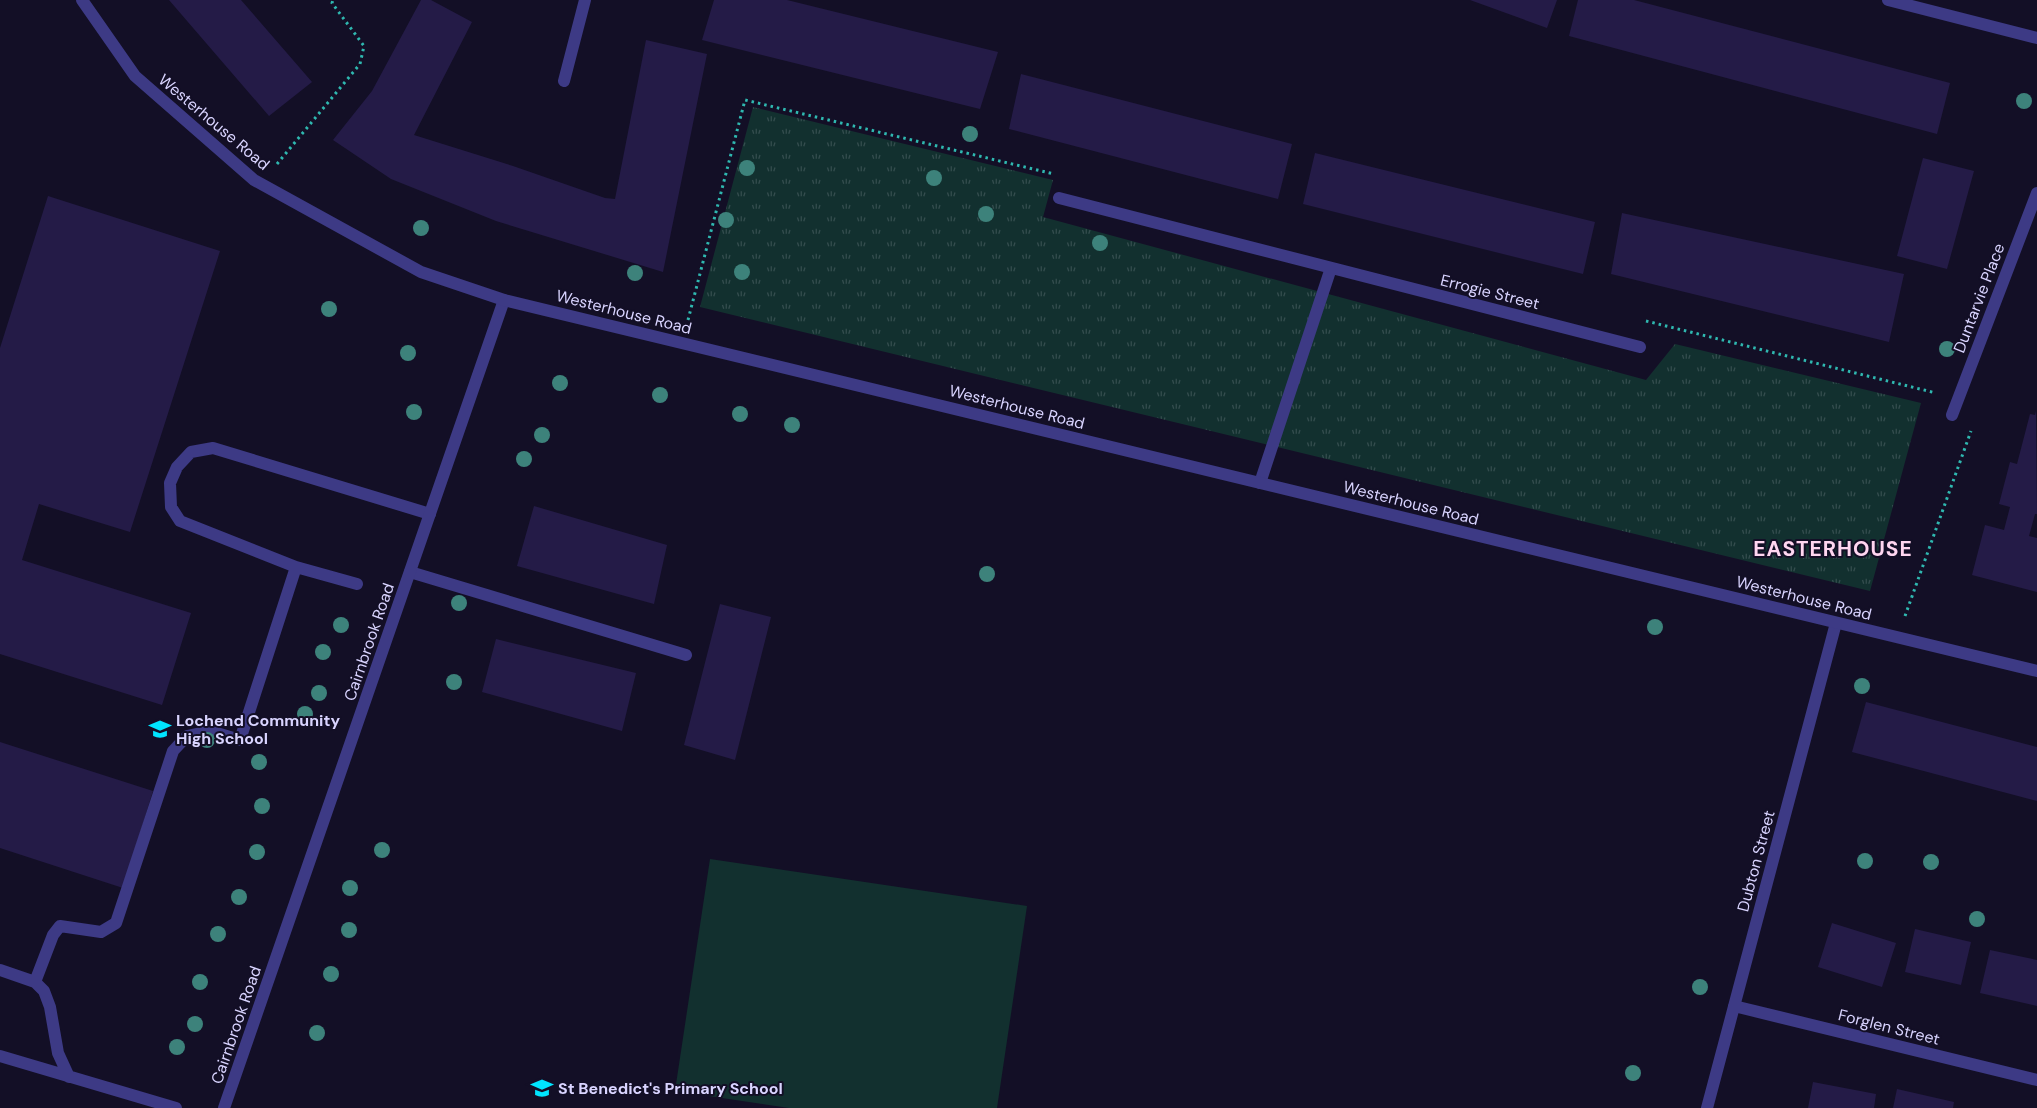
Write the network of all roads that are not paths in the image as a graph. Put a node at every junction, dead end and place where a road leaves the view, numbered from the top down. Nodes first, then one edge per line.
1 (82, 0) edge
2 (586, 0) edge
3 (1888, 0) edge
4 (2037, 38) edge
5 (564, 81) dead end
6 (2037, 193) edge
7 (1059, 198) dead end
8 (1331, 268) junction
9 (504, 300) junction
10 (1640, 347) dead end
11 (1952, 415) road end
12 (1260, 483) junction
13 (430, 514) junction
14 (296, 567) junction
15 (410, 572) junction
16 (357, 584) dead end
17 (1836, 623) junction
18 (686, 656) dead end
19 (2037, 671) edge
20 (0, 970) edge
21 (35, 982) junction
22 (1734, 1006) junction
23 (0, 1056) edge
24 (69, 1077) junction
25 (2037, 1080) edge
26 (176, 1108) edge
27 (224, 1108) edge
28 (1707, 1108) edge

1 - 9 street, Westerhouse Road
2 - 5 street
3 - 4 street
6 - 11 street, Duntarvie Place
7 - 8 street, Errogie Street
8 - 10 street, Errogie Street
8 - 12 street
9 - 12 street, Westerhouse Road
9 - 13 street, Cairnbrook Road
12 - 17 street, Westerhouse Road
13 - 14 street
13 - 15 street, Cairnbrook Road
14 - 16 street
14 - 21 street
15 - 18 street
15 - 27 street, Cairnbrook Road
17 - 19 street, Westerhouse Road
17 - 22 street, Dubton Street
20 - 21 street
21 - 24 street
22 - 25 street, Forglen Street
22 - 28 street, Dubton Street
23 - 24 street
24 - 26 street

